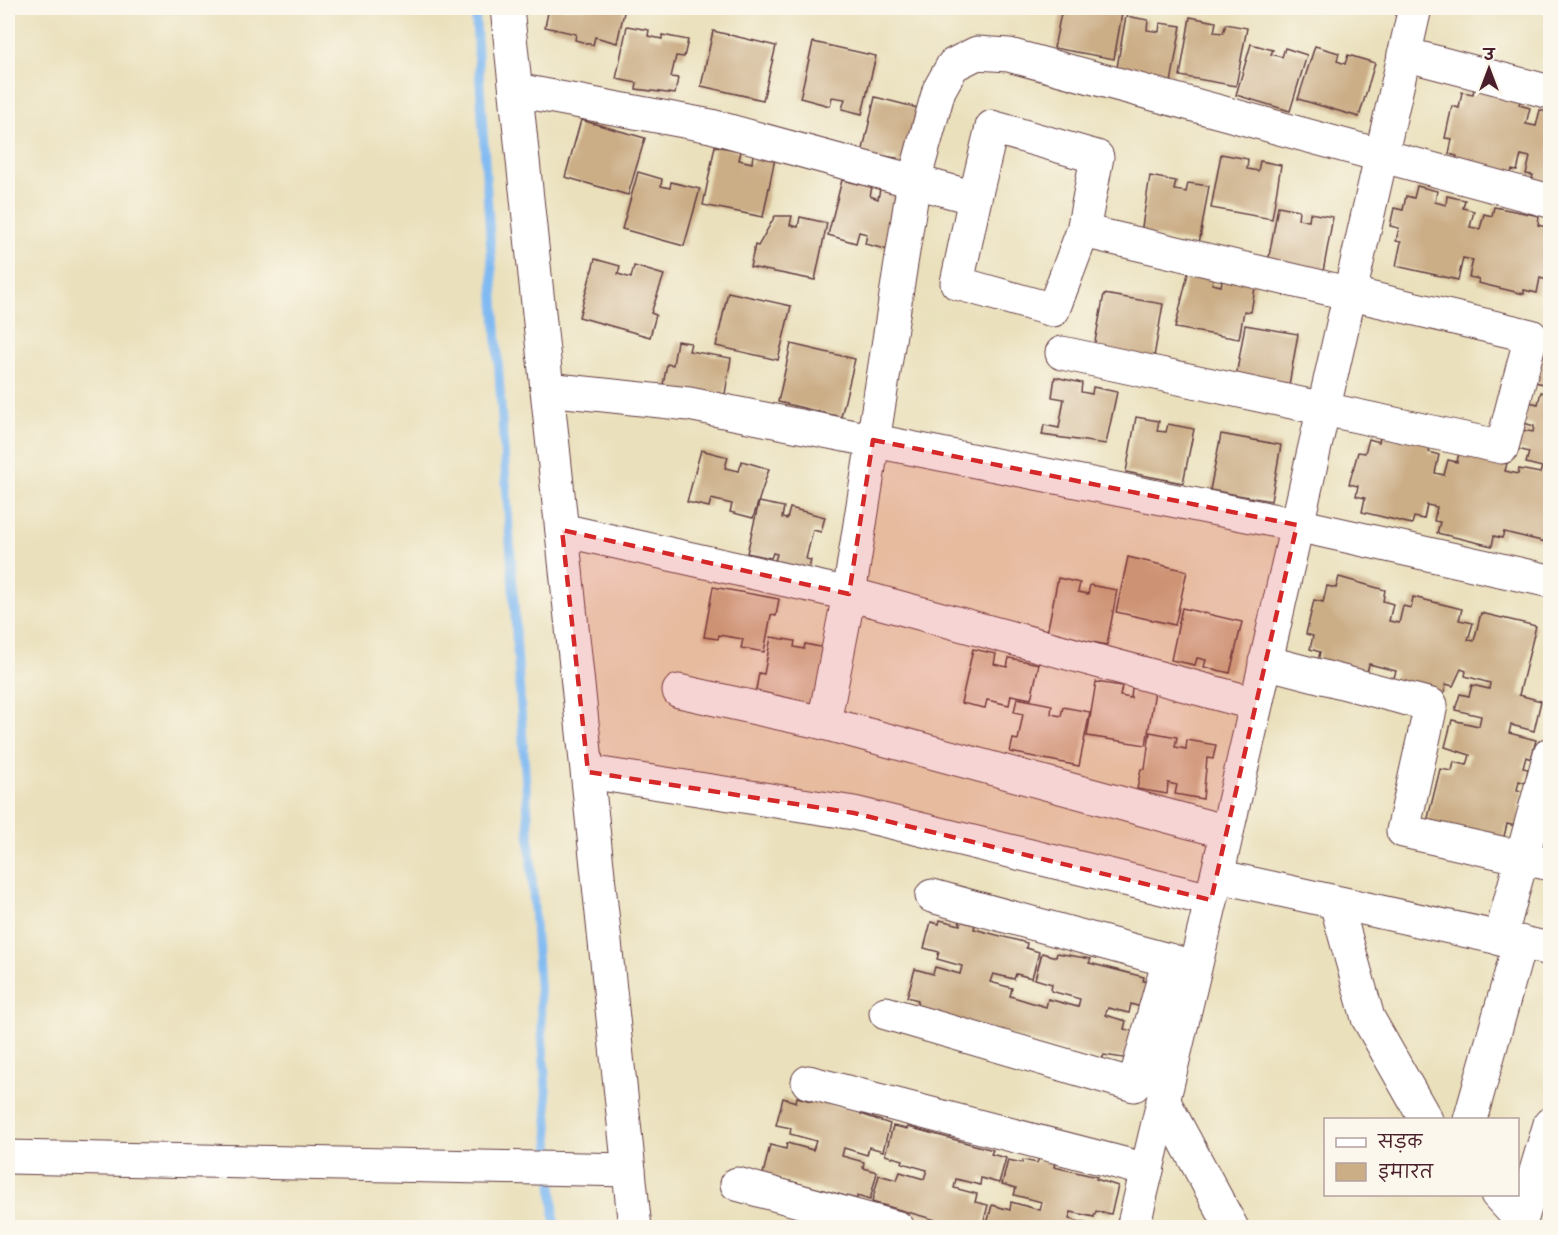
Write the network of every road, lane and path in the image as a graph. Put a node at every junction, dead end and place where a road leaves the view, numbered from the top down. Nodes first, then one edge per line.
1 (507, 8) edge
2 (1415, 8) edge
3 (1404, 54) junction
4 (516, 90) junction
5 (1551, 92) edge
6 (1382, 154) junction
7 (914, 181) junction
8 (975, 198) junction
9 (1551, 201) edge
10 (1083, 231) junction
11 (1349, 294) junction
12 (1062, 353) dead end
13 (547, 389) junction
14 (1322, 410) junction
15 (873, 440) junction
16 (1297, 525) junction
17 (562, 530) junction
18 (1551, 581) edge
19 (849, 594) junction
20 (1265, 662) junction
21 (679, 691) dead end
22 (1256, 704) junction
23 (824, 723) junction
24 (1551, 754) edge
25 (588, 772) junction
26 (1227, 832) junction
27 (1536, 861) edge
28 (1214, 888) junction
29 (932, 896) dead end
30 (1336, 903) junction
31 (1524, 943) edge
32 (1182, 964) junction
33 (886, 1013) dead end
34 (808, 1082) dead end
35 (1163, 1100) junction
36 (1425, 1118) edge
37 (1470, 1118) edge
38 (1551, 1124) edge
39 (8, 1157) edge
40 (629, 1170) junction
41 (1147, 1170) junction
42 (736, 1184) dead end
43 (1499, 1196) edge
44 (1520, 1224) edge
45 (635, 1227) edge
46 (898, 1227) edge
47 (1133, 1227) edge
48 (1232, 1227) edge

1 - 4 street
2 - 3 street
3 - 5 street
3 - 6 street
4 - 7 street
4 - 13 street
6 - 7 street
6 - 9 street
6 - 11 street
7 - 8 street
7 - 15 street
8 - 10 street
8 - 10 street
10 - 11 street
11 - 14 street
11 - 14 street
12 - 14 street
13 - 15 street
13 - 17 street
14 - 16 street
15 - 16 street
15 - 19 street
16 - 18 street
16 - 20 street
17 - 19 street
17 - 25 street
19 - 22 street
19 - 23 street
20 - 22 street
20 - 27 street
21 - 23 street
22 - 26 street
23 - 26 street
24 - 27 street
25 - 28 street
25 - 40 street
26 - 28 street
27 - 31 street
28 - 30 street
28 - 32 street
29 - 32 street
30 - 31 street
30 - 36 street
31 - 37 street
32 - 33 street
32 - 35 street
34 - 41 street
35 - 41 street
35 - 48 street
38 - 44 street
39 - 40 street
40 - 45 street
41 - 47 street
42 - 46 street
43 - 44 street

